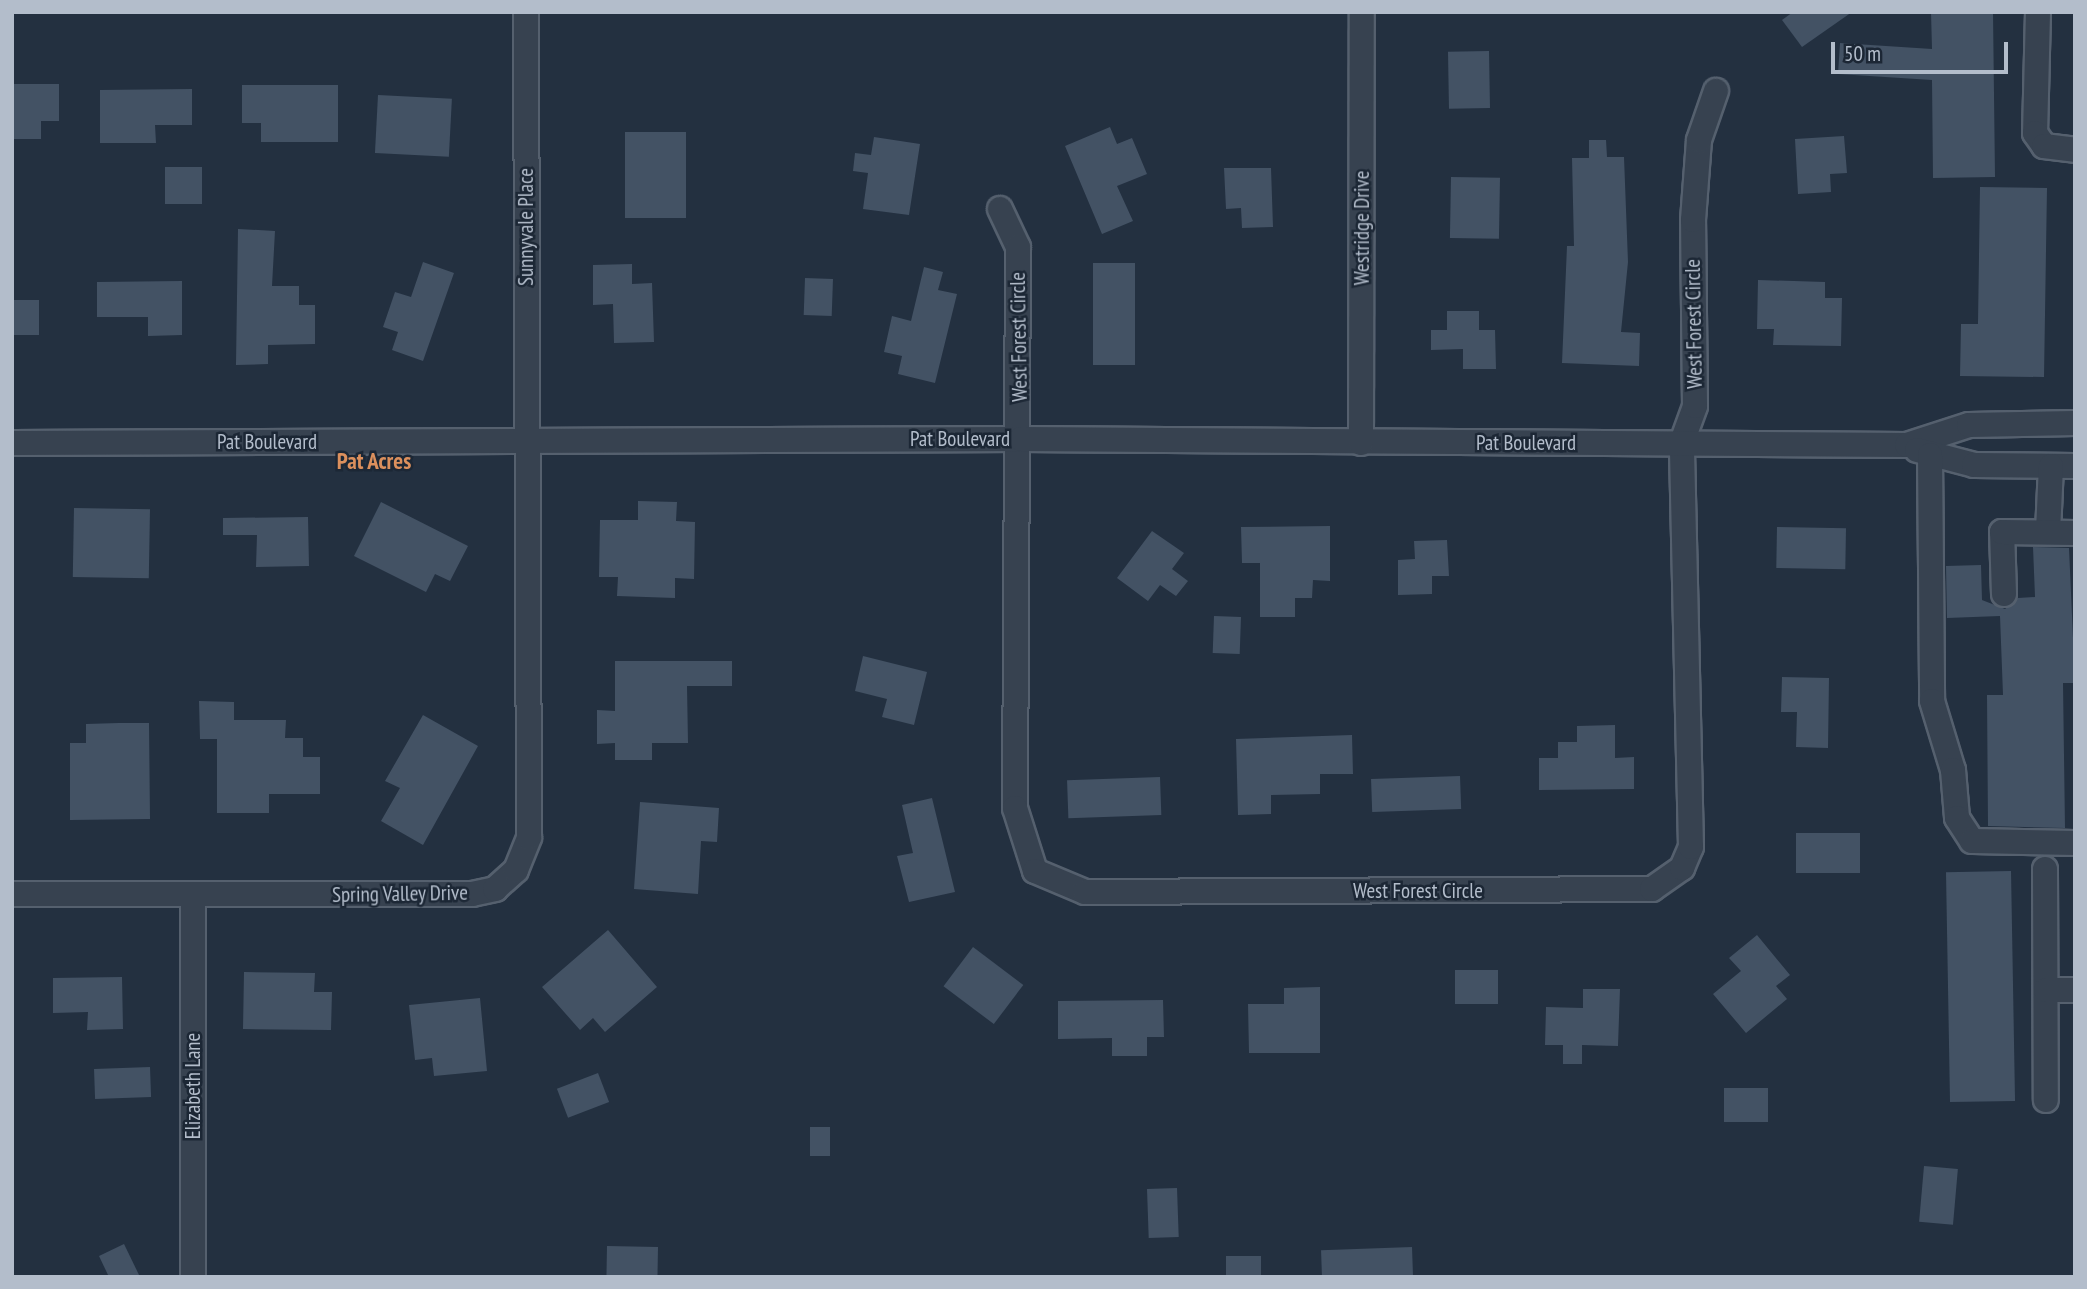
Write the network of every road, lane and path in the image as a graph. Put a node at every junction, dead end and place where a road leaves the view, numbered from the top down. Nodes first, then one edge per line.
1 (526, 12) edge
2 (1362, 12) edge
3 (2038, 12) edge
4 (1716, 90) dead end
5 (2075, 150) edge
6 (1000, 209) dead end
7 (2075, 423) edge
8 (1021, 439) junction
9 (527, 441) junction
10 (1682, 442) junction
11 (12, 443) edge
12 (1361, 443) junction
13 (1907, 445) junction
14 (1930, 455) junction
15 (2063, 466) edge
16 (2048, 532) junction
17 (2075, 533) edge
18 (2004, 594) dead end
19 (2075, 843) edge
20 (2045, 869) dead end
21 (12, 894) edge
22 (193, 896) junction
23 (2046, 990) junction
24 (2075, 990) edge
25 (2046, 1100) dead end
26 (193, 1277) edge

1 - 9 street, Sunnyvale Place
2 - 12 street, Westridge Drive
3 - 5 street
4 - 10 street, West Forest Circle
6 - 8 street, West Forest Circle
7 - 13 street, Pat Boulevard
8 - 9 street, Pat Boulevard
8 - 10 street, West Forest Circle
8 - 12 street, Pat Boulevard
9 - 11 street, Pat Boulevard
9 - 22 street, Spring Valley Drive
10 - 12 street, Pat Boulevard
10 - 13 street, Pat Boulevard
13 - 14 street, Pat Boulevard
14 - 15 street, Pat Boulevard
14 - 19 street
15 - 16 street
16 - 17 street
16 - 18 street
20 - 23 street
21 - 22 street, Spring Valley Drive
22 - 26 street, Elizabeth Lane
23 - 24 street
23 - 25 street

